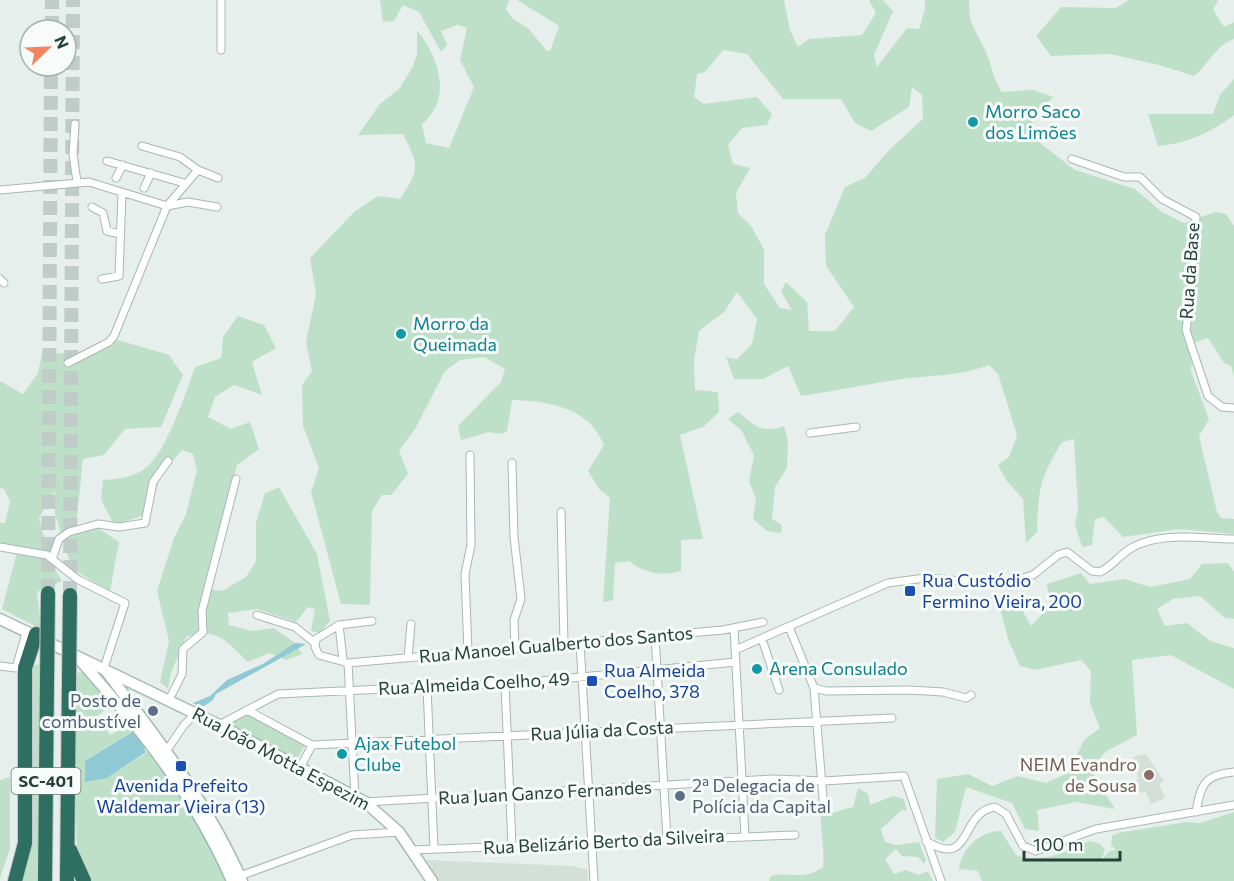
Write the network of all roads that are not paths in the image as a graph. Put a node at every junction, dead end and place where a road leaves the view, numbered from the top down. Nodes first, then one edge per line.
1 (221, 0) edge
2 (220, 50) dead end
3 (75, 124) dead end
4 (142, 146) dead end
5 (1072, 159) dead end
6 (107, 161) dead end
7 (123, 165) junction
8 (198, 170) junction
9 (151, 174) junction
10 (116, 178) dead end
11 (218, 178) dead end
12 (77, 182) junction
13 (184, 183) junction
14 (144, 188) dead end
15 (0, 190) edge
16 (122, 193) junction
17 (167, 206) junction
18 (92, 207) dead end
19 (217, 207) dead end
20 (120, 234) junction
21 (102, 279) dead end
22 (68, 363) dead end
23 (1234, 408) edge
24 (856, 427) dead end
25 (810, 433) dead end
26 (470, 455) dead end
27 (168, 461) dead end
28 (512, 463) dead end
29 (236, 479) dead end
30 (561, 512) dead end
31 (1234, 539) edge
32 (0, 547) edge
33 (52, 559) junction
34 (48, 593) tunnel mouth
35 (70, 595) tunnel mouth
36 (257, 615) dead end
37 (0, 619) edge
38 (372, 621) dead end
39 (763, 622) dead end
40 (411, 624) dead end
41 (339, 625) junction
42 (789, 627) junction
43 (734, 628) junction
44 (36, 635) junction
45 (655, 636) junction
46 (764, 638) junction
47 (315, 643) junction
48 (580, 643) junction
49 (564, 644) junction
50 (515, 648) junction
51 (735, 650) junction
52 (468, 652) junction
53 (74, 653) junction
54 (408, 658) junction
55 (345, 662) junction
56 (736, 662) junction
57 (23, 664) junction
58 (0, 666) edge
59 (104, 668) junction
60 (657, 670) junction
61 (95, 677) junction
62 (581, 677) junction
63 (505, 684) junction
64 (427, 687) junction
65 (814, 688) junction
66 (779, 690) dead end
67 (350, 691) junction
68 (971, 695) dead end
69 (169, 700) junction
70 (247, 710) junction
71 (195, 714) junction
72 (891, 718) dead end
73 (816, 721) junction
74 (219, 725) junction
75 (739, 725) junction
76 (661, 728) junction
77 (584, 732) junction
78 (507, 736) junction
79 (429, 740) junction
80 (352, 743) junction
81 (312, 745) junction
82 (167, 750) junction
83 (300, 768) junction
84 (1234, 772) edge
85 (824, 781) junction
86 (742, 783) junction
87 (664, 787) junction
88 (587, 791) junction
89 (510, 795) junction
90 (432, 799) junction
91 (360, 800) junction
92 (1234, 805) edge
93 (825, 810) dead end
94 (1196, 812) junction
95 (399, 832) junction
96 (745, 835) junction
97 (795, 835) dead end
98 (668, 839) junction
99 (926, 841) junction
100 (590, 842) junction
101 (68, 846) junction
102 (220, 846) junction
103 (512, 846) junction
104 (434, 849) junction
105 (412, 850) junction
106 (238, 879) edge
107 (15, 881) edge
108 (45, 881) edge
109 (67, 881) edge
110 (84, 881) edge
111 (432, 881) edge
112 (594, 881) edge
113 (941, 881) edge

1 - 2 street
3 - 12 street
4 - 8 street
5 - 23 street, Rua da Base
6 - 7 street
7 - 9 street
7 - 10 street
8 - 11 street
8 - 13 street
9 - 13 street
9 - 14 street
12 - 15 street
12 - 16 street
13 - 17 street
16 - 17 street
16 - 20 street
17 - 19 street
17 - 22 street
18 - 20 street
20 - 21 street
24 - 25 street
26 - 52 street
27 - 33 street
28 - 50 street
29 - 69 street
30 - 49 street
31 - 42 street
32 - 33 street
33 - 59 street
34 - 108 highway, SC-401, bridge
35 - 101 highway, SC-401, bridge
36 - 47 street
37 - 44 main road, Rua João Motta Espezim
38 - 41 street
39 - 43 street, Rua Manoel Gualberto dos Santos
40 - 54 street
41 - 47 street
41 - 55 street
42 - 46 street
42 - 65 street
43 - 45 street, Rua Manoel Gualberto dos Santos
43 - 51 street
44 - 53 main road, Rua João Motta Espezim
44 - 57 highway
45 - 48 street, Rua Manoel Gualberto dos Santos
45 - 60 street
46 - 51 street
46 - 66 street
47 - 55 street
48 - 49 street, Rua Manoel Gualberto dos Santos
48 - 62 street
49 - 50 street, Rua Manoel Gualberto dos Santos
50 - 52 street, Rua Manoel Gualberto dos Santos
51 - 56 street
52 - 54 street, Rua Manoel Gualberto dos Santos
53 - 59 main road, Rua João Motta Espezim
53 - 61 main road
54 - 55 street, Rua Manoel Gualberto dos Santos
55 - 67 street
56 - 60 street, Rua Almeida Coelho, 49
56 - 75 street
57 - 58 street
57 - 107 highway
59 - 61 main road
59 - 69 main road, Rua João Motta Espezim
59 - 82 main road
60 - 62 street, Rua Almeida Coelho, 49
60 - 76 street
61 - 102 main road
62 - 63 street, Rua Almeida Coelho, 49
62 - 77 street
63 - 64 street, Rua Almeida Coelho, 49
63 - 78 street
64 - 67 street, Rua Almeida Coelho, 49
64 - 79 street
65 - 68 street
65 - 73 street
67 - 70 street, Rua Almeida Coelho, 49
67 - 80 street
69 - 71 main road, Rua João Motta Espezim
70 - 74 street, Rua Almeida Coelho, 49
70 - 81 street
71 - 74 main road, Rua João Motta Espezim
71 - 82 street
72 - 73 street, Rua Júlia da Costa
73 - 75 street, Rua Júlia da Costa
73 - 85 street
74 - 83 main road, Rua João Motta Espezim
75 - 76 street, Rua Júlia da Costa
75 - 86 street
76 - 77 street, Rua Júlia da Costa
76 - 87 street
77 - 78 street, Rua Júlia da Costa
77 - 88 street
78 - 79 street, Rua Júlia da Costa
78 - 89 street
79 - 80 street, Rua Júlia da Costa
79 - 90 street
80 - 81 street, Rua Júlia da Costa
80 - 91 street
81 - 83 street
82 - 102 main road
83 - 91 main road, Rua João Motta Espezim
84 - 94 street
85 - 86 street, Rua Juan Ganzo Fernandes
85 - 93 street
85 - 99 street, Rua Juan Ganzo Fernandes
86 - 87 street, Rua Juan Ganzo Fernandes
86 - 96 street
87 - 88 street, Rua Juan Ganzo Fernandes
87 - 98 street
88 - 89 street, Rua Juan Ganzo Fernandes
88 - 100 street
89 - 90 street, Rua Juan Ganzo Fernandes
89 - 103 street
90 - 91 street, Rua Juan Ganzo Fernandes
90 - 104 street
91 - 95 main road, Rua João Motta Espezim
92 - 94 street
94 - 99 street
95 - 105 main road, Rua João Motta Espezim
95 - 106 street
96 - 97 street, Rua Belizário Berto da Silveira
96 - 98 street, Rua Belizário Berto da Silveira
98 - 100 street, Rua Belizário Berto da Silveira
99 - 113 street
100 - 103 street, Rua Belizário Berto da Silveira
100 - 112 street
101 - 109 highway, SC-401
101 - 110 highway
102 - 106 main road
103 - 104 street, Rua Belizário Berto da Silveira
104 - 105 street, Rua Belizário Berto da Silveira
105 - 111 main road, Rua João Motta Espezim

